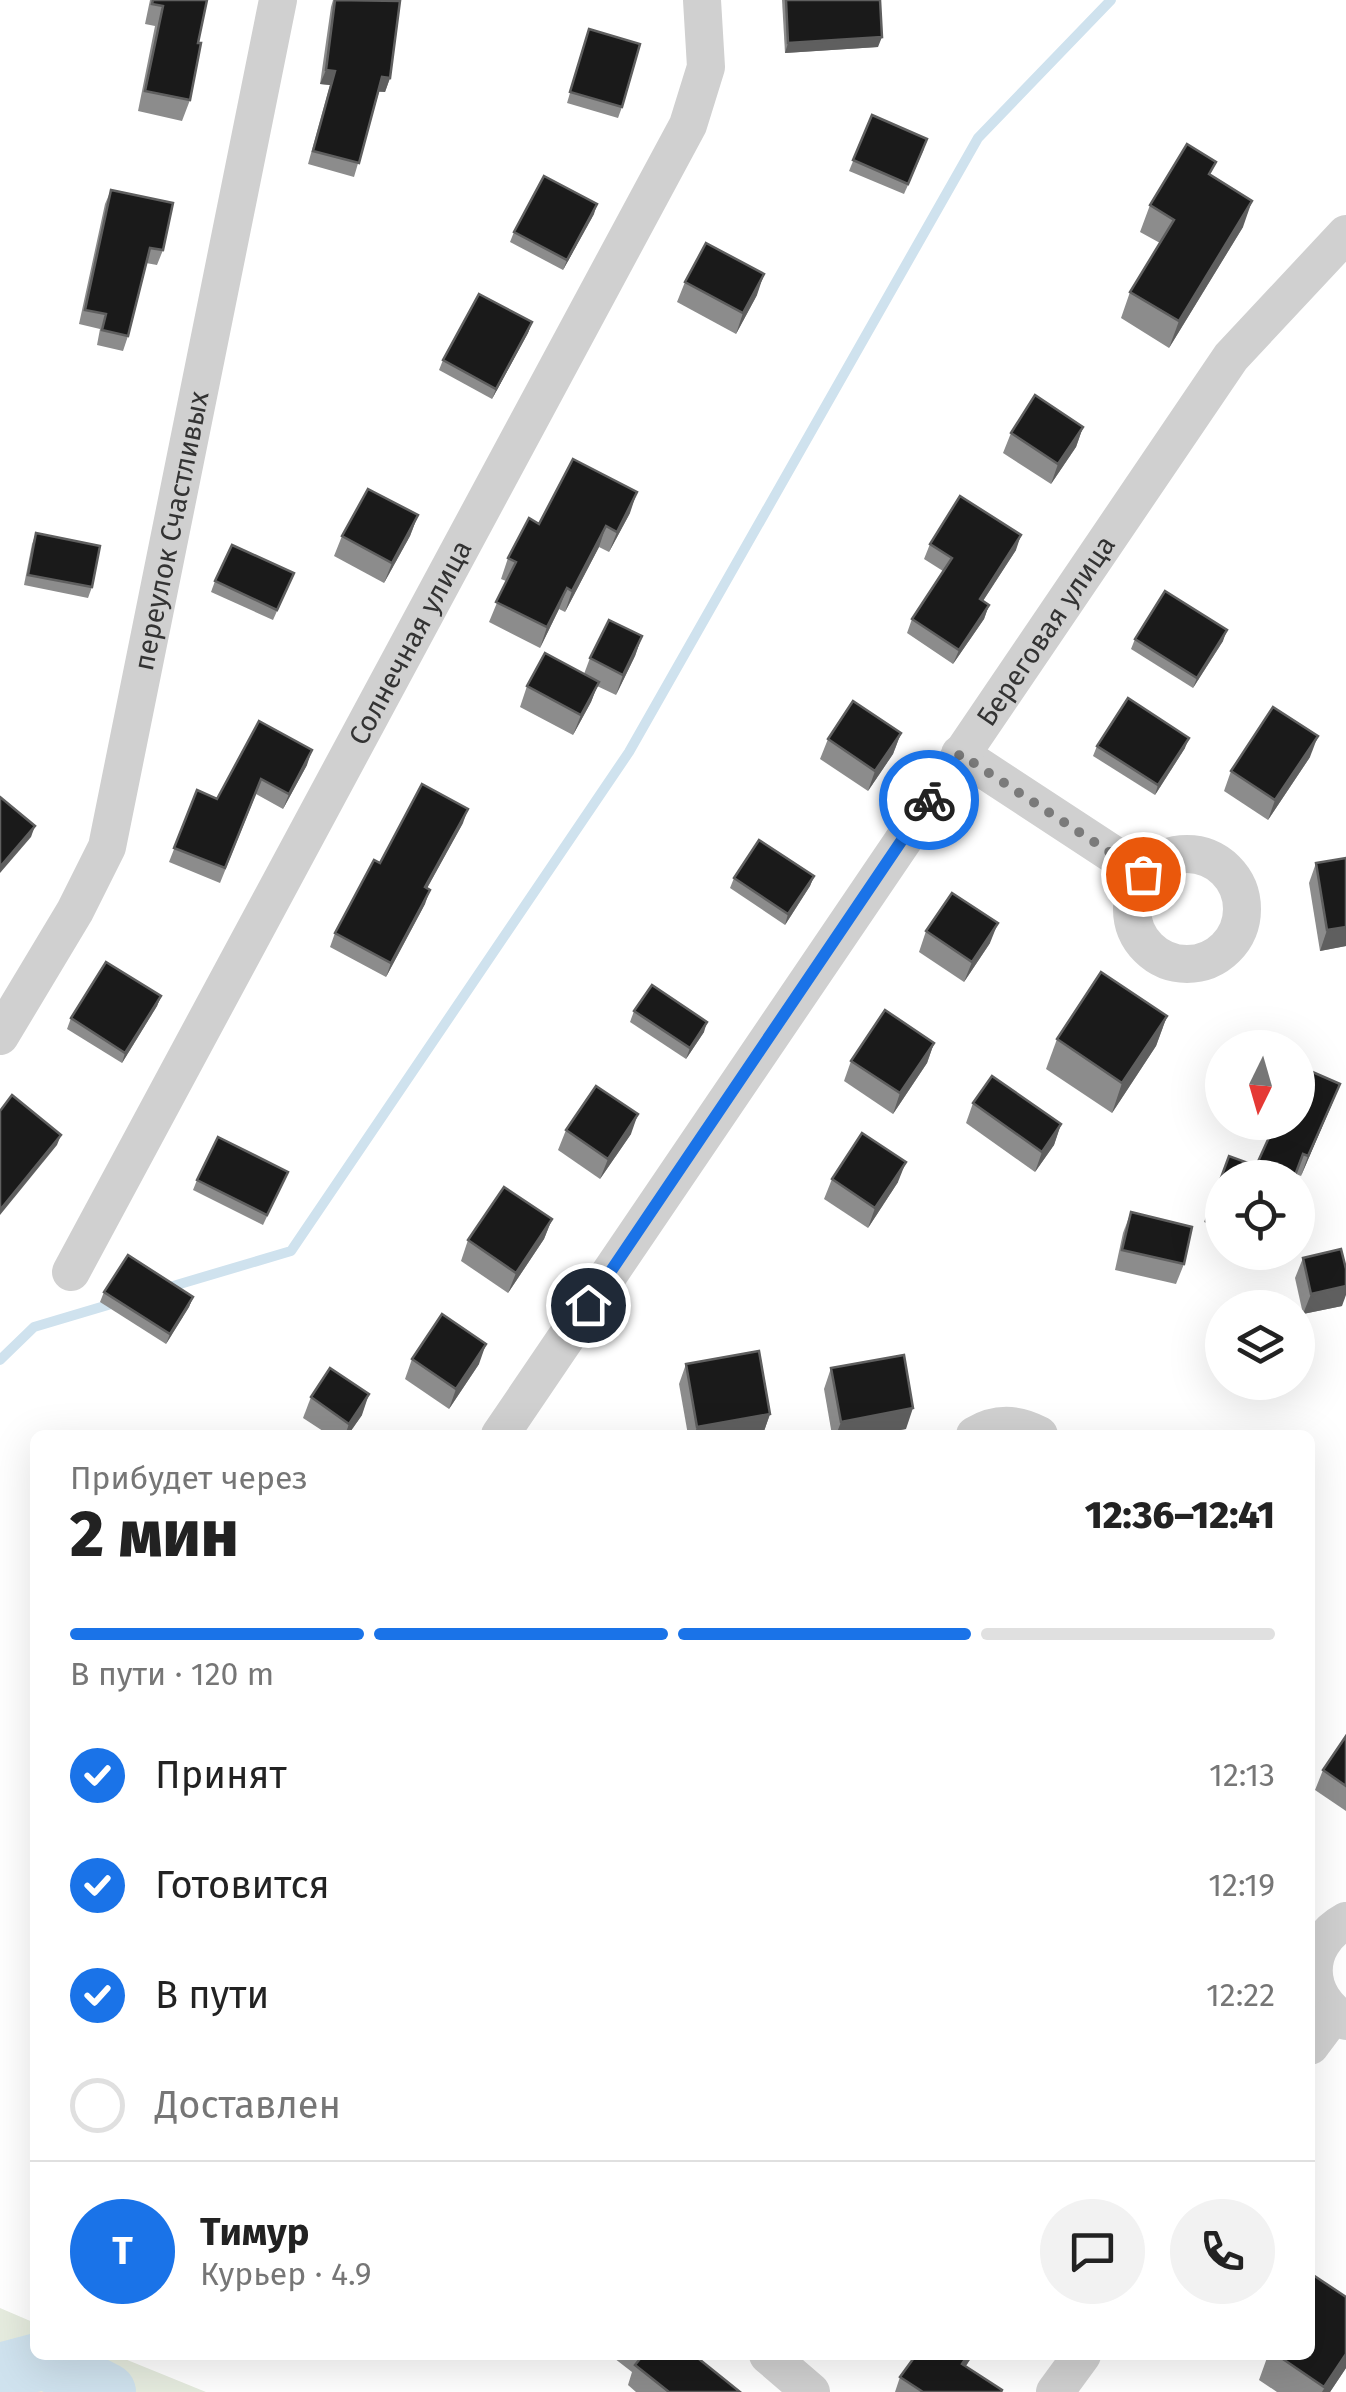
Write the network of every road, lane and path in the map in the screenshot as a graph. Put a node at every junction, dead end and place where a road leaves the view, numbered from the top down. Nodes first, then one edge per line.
1 (278, 0) edge
2 (702, 0) edge
3 (1344, 249) edge
4 (960, 754) junction
5 (1143, 874) dead end
6 (0, 1036) edge
7 (72, 1272) dead end
8 (503, 1430) edge
9 (988, 1430) edge
10 (1028, 1430) edge
11 (1346, 1921) edge
12 (1315, 1960) edge
13 (1315, 1981) edge
14 (1340, 2017) edge
15 (1315, 2041) edge
16 (774, 2360) edge
17 (1078, 2360) edge
18 (811, 2392) edge
19 (1055, 2392) edge

1 - 6 street, переулок Счастливых
2 - 7 street, Солнечная улица
3 - 4 street, Береговая улица
4 - 5 street
4 - 8 street, Береговая улица
9 - 10 street
11 - 12 street
13 - 14 street
14 - 15 street
16 - 18 street
17 - 19 street

